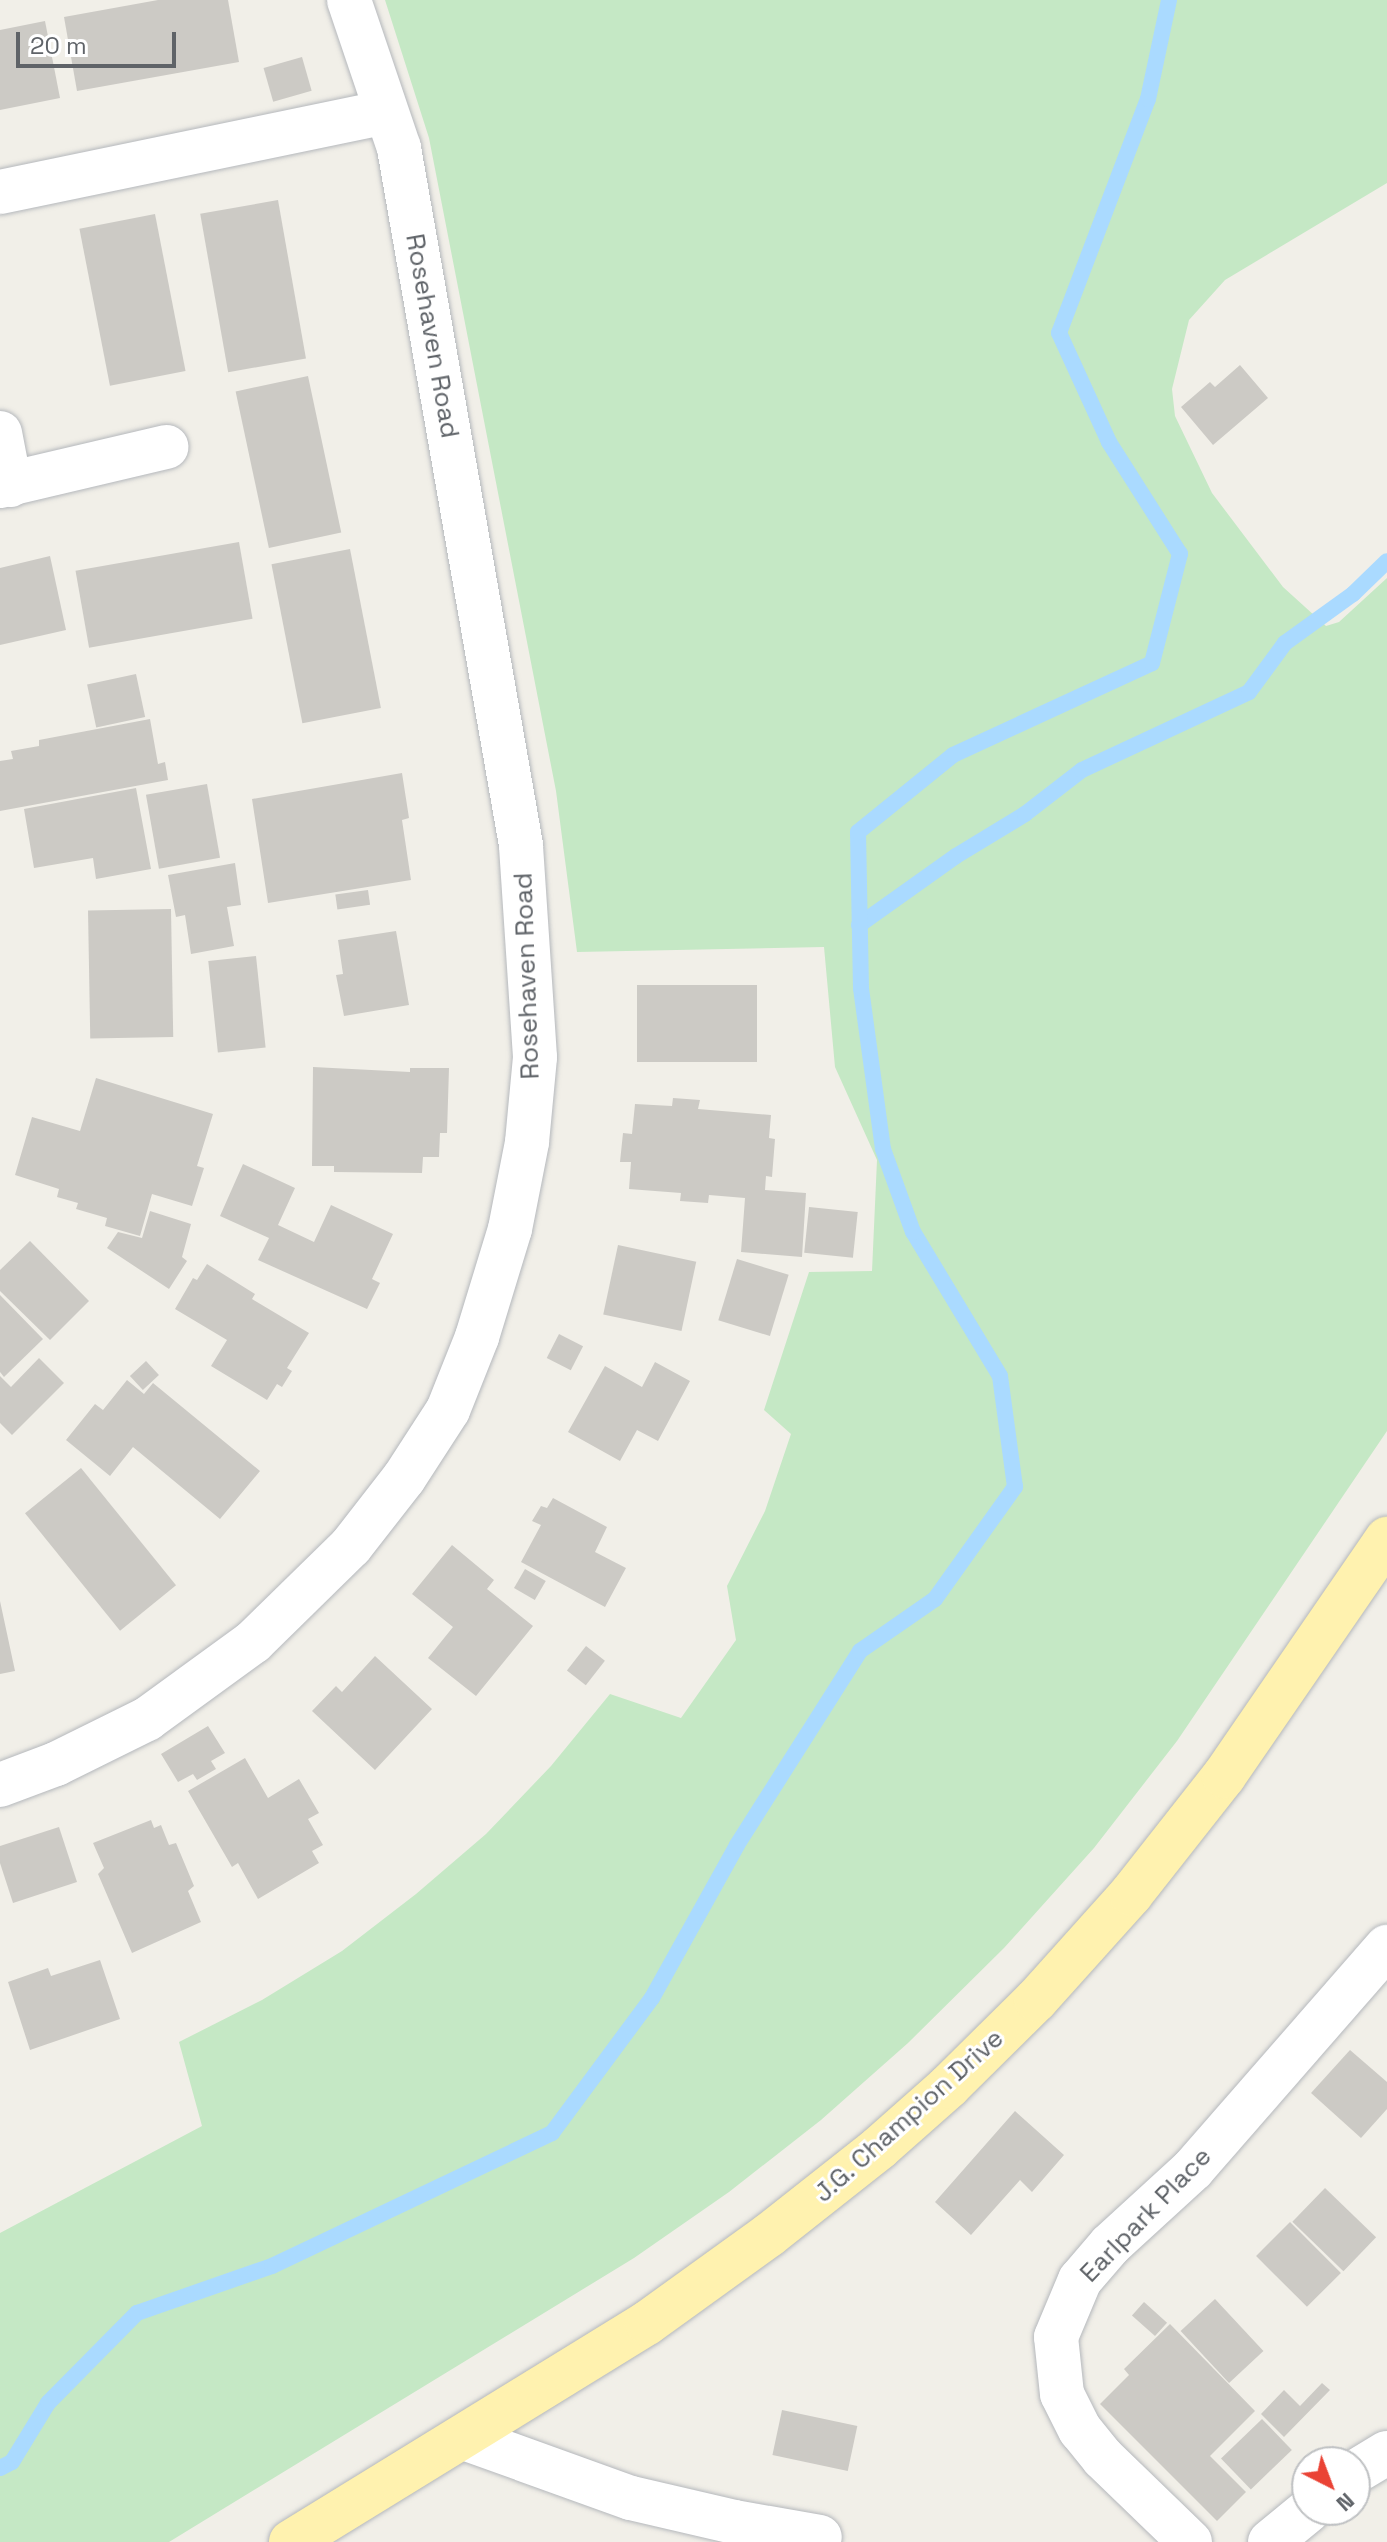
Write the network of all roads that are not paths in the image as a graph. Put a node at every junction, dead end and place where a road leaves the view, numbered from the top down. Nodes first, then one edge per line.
1 (349, 0) edge
2 (386, 112) junction
3 (0, 192) edge
4 (0, 433) edge
5 (166, 447) dead end
6 (5, 486) edge
7 (1387, 1539) edge
8 (0, 1785) edge
9 (1387, 1947) edge
10 (464, 2438) junction
11 (1291, 2525) edge
12 (820, 2537) dead end
13 (291, 2542) edge
14 (1190, 2542) edge
15 (1270, 2542) edge

1 - 2 street, Rosehaven Road
2 - 3 street
2 - 8 street, Rosehaven Road
4 - 6 street
5 - 6 street
7 - 10 main road, J.G. Champion Drive
9 - 14 street, Earlpark Place
10 - 12 street
10 - 13 main road, J.G. Champion Drive
11 - 15 street

